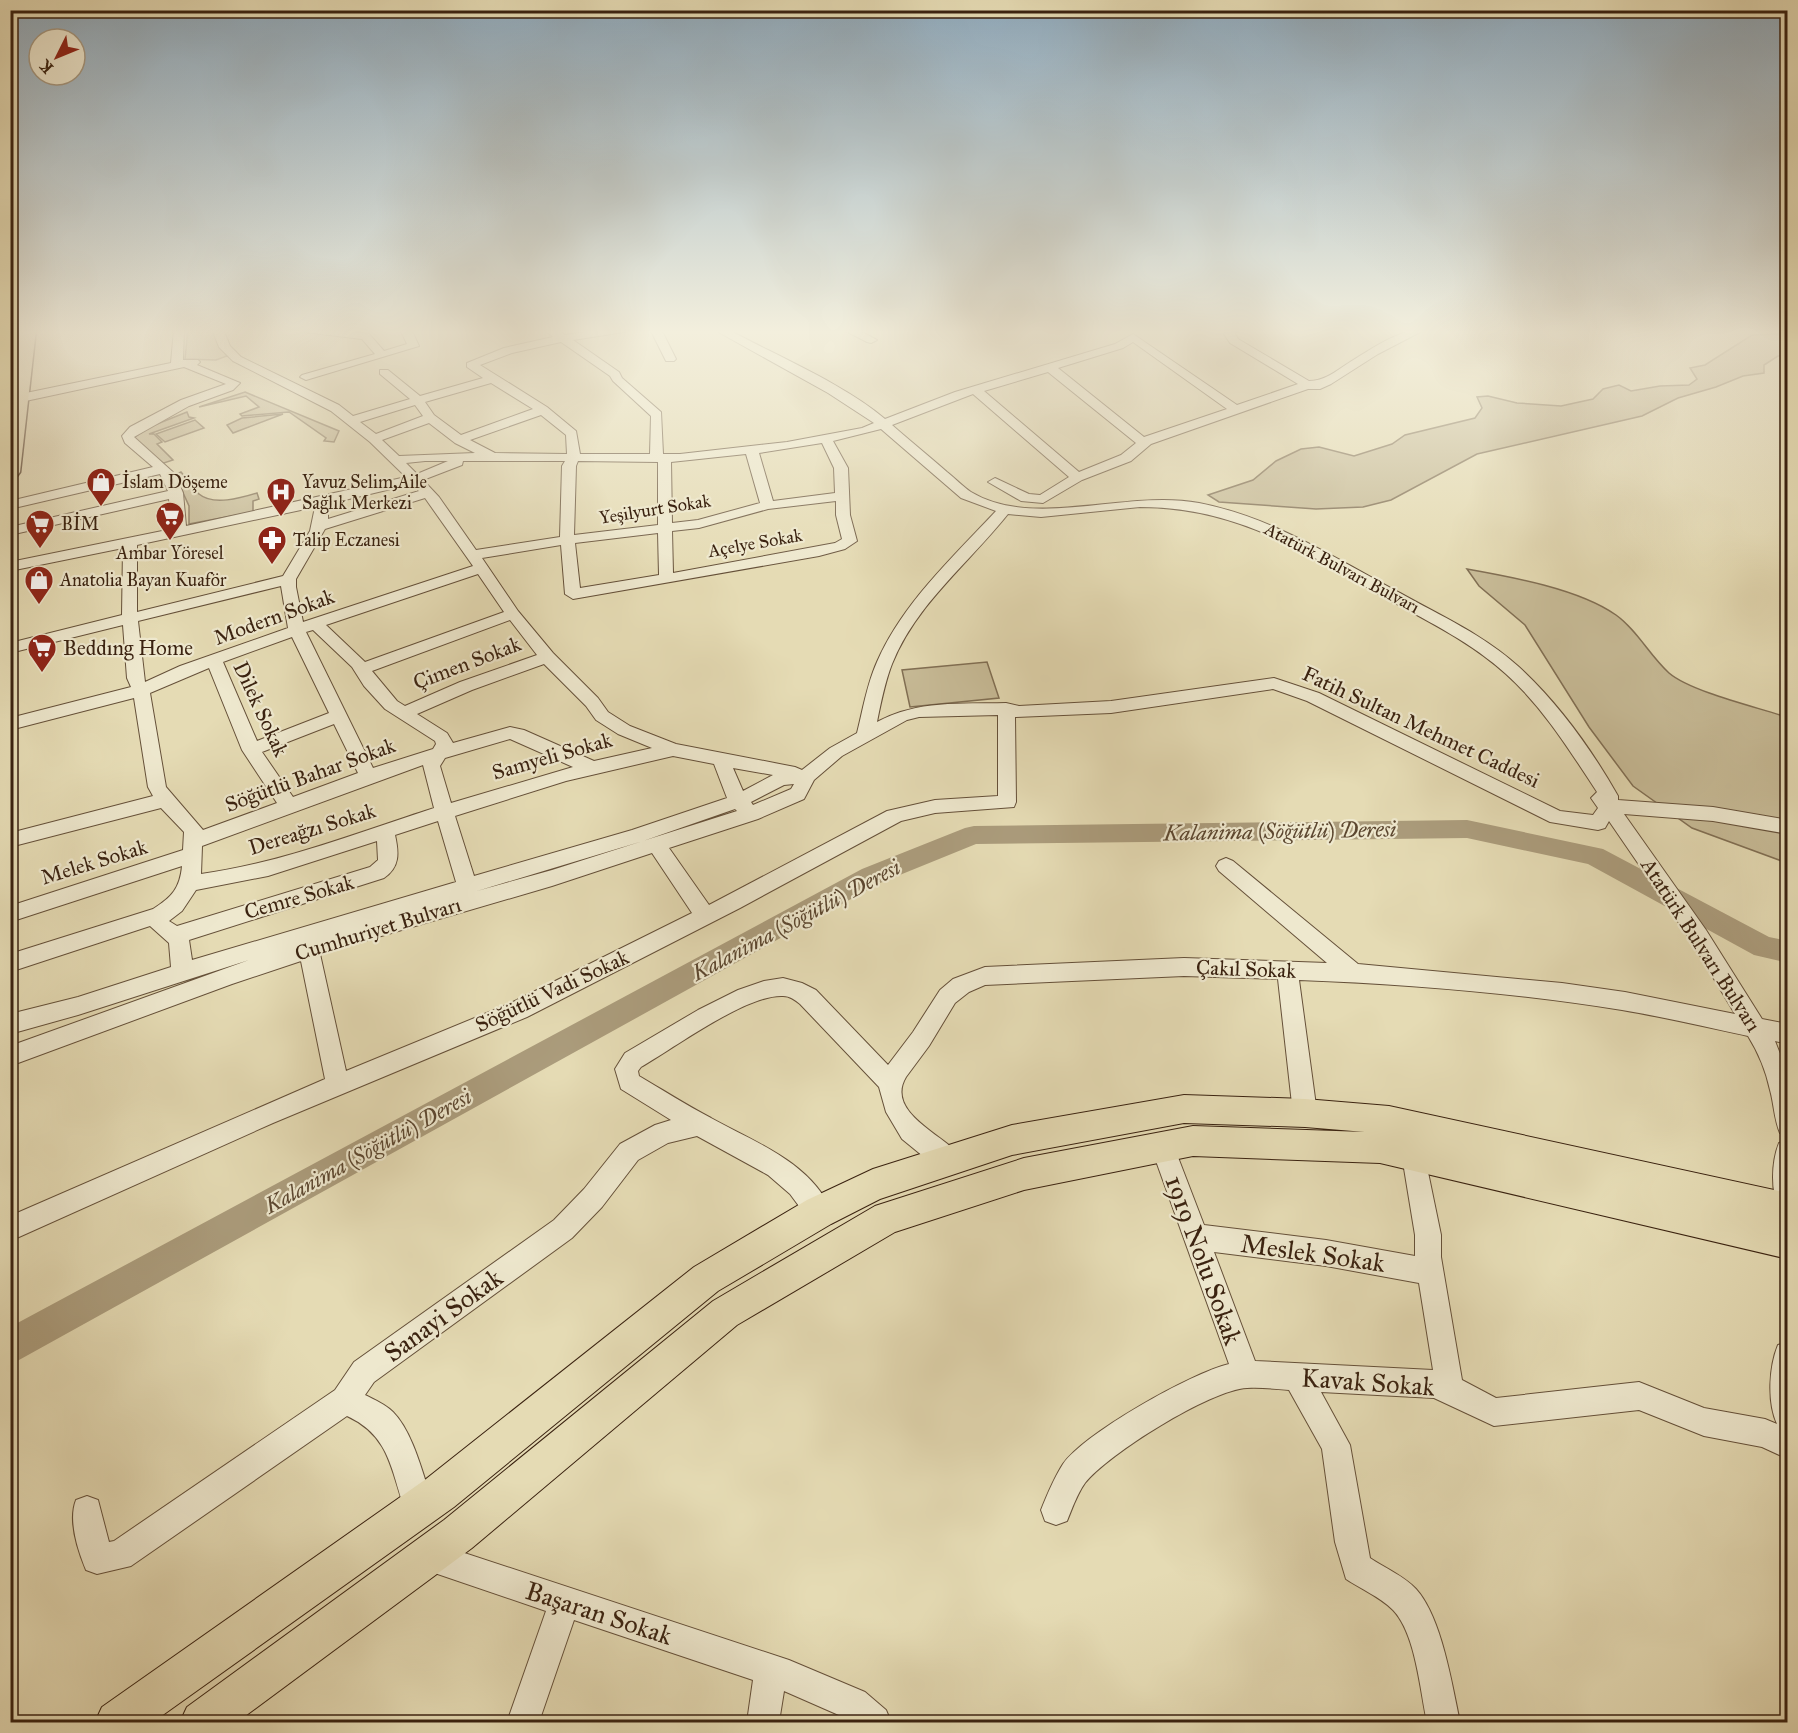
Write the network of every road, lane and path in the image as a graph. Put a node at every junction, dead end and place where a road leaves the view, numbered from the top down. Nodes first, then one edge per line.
1 (19, 410) edge
2 (173, 410) edge
3 (338, 410) edge
4 (385, 410) edge
5 (425, 410) edge
6 (543, 410) joint
7 (654, 410) edge
8 (857, 410) edge
9 (860, 410) edge
10 (919, 410) edge
11 (998, 410) edge
12 (1102, 410) edge
13 (1236, 410) edge
14 (430, 418) junction
15 (352, 420) junction
16 (880, 424) junction
17 (374, 439) junction
18 (826, 439) junction
19 (459, 440) junction
20 (1145, 444) junction
21 (752, 451) junction
22 (574, 457) junction
23 (477, 458) junction
24 (494, 458) junction
25 (660, 458) junction
26 (395, 460) junction
27 (163, 469) junction
28 (10, 472) edge
29 (1077, 477) junction
30 (415, 479) junction
31 (995, 482) dead end
32 (176, 493) junction
33 (428, 493) junction
34 (842, 496) junction
35 (321, 501) junction
36 (767, 505) junction
37 (10, 506) edge
38 (1002, 513) junction
39 (319, 526) junction
40 (665, 529) junction
41 (10, 531) edge
42 (179, 532) junction
43 (567, 540) junction
44 (130, 542) junction
45 (477, 562) junction
46 (10, 567) edge
47 (666, 578) junction
48 (289, 579) junction
49 (513, 614) junction
50 (130, 618) junction
51 (316, 624) junction
52 (297, 631) junction
53 (10, 648) edge
54 (547, 657) junction
55 (214, 661) junction
56 (362, 669) junction
57 (141, 690) junction
58 (1006, 709) junction
59 (404, 713) junction
60 (339, 716) junction
61 (10, 724) edge
62 (865, 736) junction
63 (251, 750) junction
64 (673, 750) junction
65 (441, 752) junction
66 (720, 758) junction
67 (592, 768) junction
68 (368, 776) junction
69 (807, 776) junction
70 (165, 800) junction
71 (289, 805) junction
72 (1608, 806) junction
73 (744, 807) junction
74 (445, 812) junction
75 (1788, 827) edge
76 (385, 832) junction
77 (10, 840) edge
78 (657, 845) junction
79 (193, 848) junction
80 (1226, 866) dead end
81 (190, 883) junction
82 (468, 885) junction
83 (10, 914) edge
84 (160, 915) junction
85 (705, 916) junction
86 (176, 935) junction
87 (309, 950) junction
88 (10, 963) edge
89 (1287, 970) junction
90 (182, 972) junction
91 (1353, 973) junction
92 (10, 1024) edge
93 (1755, 1028) junction
94 (1788, 1034) edge
95 (10, 1056) edge
96 (890, 1083) junction
97 (338, 1084) junction
98 (1305, 1113) junction
99 (699, 1124) junction
100 (1788, 1125) edge
101 (1163, 1147) junction
102 (1788, 1151) edge
103 (1414, 1156) junction
104 (951, 1160) junction
105 (1788, 1203) edge
106 (1788, 1209) edge
107 (819, 1212) junction
108 (10, 1229) edge
109 (1196, 1237) junction
110 (1788, 1242) edge
111 (1430, 1272) junction
112 (1788, 1355) edge
113 (1246, 1374) junction
114 (1296, 1376) junction
115 (1450, 1389) junction
116 (345, 1401) junction
117 (1788, 1417) edge
118 (1788, 1445) edge
119 (419, 1507) junction
120 (1056, 1510) dead end
121 (87, 1511) dead end
122 (428, 1556) junction
123 (565, 1601) junction
124 (771, 1670) junction
125 (117, 1722) edge
126 (202, 1722) edge
127 (523, 1722) edge
128 (763, 1722) edge
129 (874, 1722) edge
130 (1443, 1722) edge

1 - 28 highway
2 - 27 street
3 - 15 street
4 - 15 street
5 - 14 street
6 - 19 street
6 - 22 street
7 - 25 street
8 - 16 street, Atatürk Bulvarı Bulvarı
9 - 16 street, Atatürk Bulvarı Bulvarı
10 - 16 street
11 - 29 street
12 - 20 street
13 - 20 street
14 - 17 street
14 - 19 street
15 - 17 street
16 - 18 street
16 - 38 street, Atatürk Bulvarı Bulvarı
16 - 72 street, Atatürk Bulvarı Bulvarı
17 - 26 street
18 - 21 street
18 - 34 street
19 - 24 street
20 - 29 street
21 - 25 street
21 - 36 street
22 - 24 street
22 - 25 street
22 - 43 street
23 - 24 street
23 - 26 street
23 - 30 street
25 - 40 street
26 - 30 street
27 - 32 street
27 - 37 street
29 - 31 street
30 - 33 street
30 - 35 street
32 - 41 street
32 - 42 street
33 - 39 street
33 - 45 street
34 - 36 street, Yeşilyurt Sokak
34 - 47 street, Açelye Sokak
35 - 39 street
35 - 42 street
36 - 40 street, Yeşilyurt Sokak
38 - 62 street
38 - 72 street, Atatürk Bulvarı Bulvarı
39 - 48 street
40 - 43 street, Yeşilyurt Sokak
40 - 47 street
42 - 44 street
43 - 45 street, Yeşilyurt Sokak
43 - 47 street, Açelye Sokak
44 - 46 street
44 - 50 street
45 - 49 street
45 - 51 street, Modern Sokak
48 - 50 street
48 - 52 street
49 - 54 street
49 - 56 street
50 - 53 street
50 - 57 street
51 - 52 street, Modern Sokak
51 - 56 street
52 - 55 street, Modern Sokak
52 - 60 street
54 - 59 street, Çimen Sokak
54 - 64 street
55 - 57 street, Modern Sokak
55 - 63 street, Dilek Sokak
56 - 59 street
57 - 61 street, Modern Sokak
57 - 70 street
58 - 62 street, Fatih Sultan Mehmet Caddesi
58 - 72 street, Fatih Sultan Mehmet Caddesi
58 - 85 street, Söğütlü Vadi Sokak
59 - 65 street
60 - 63 street
60 - 68 street
62 - 69 street, Fatih Sultan Mehmet Caddesi
63 - 71 street, Dilek Sokak
64 - 66 street
64 - 67 street, Samyeli Sokak
65 - 67 street, Söğütlü Bahar Sokak
65 - 68 street, Söğütlü Bahar Sokak
65 - 74 street
66 - 69 street
66 - 73 street
67 - 74 street, Samyeli Sokak
68 - 71 street, Söğütlü Bahar Sokak
69 - 73 street, Cumhuriyet Bulvarı
70 - 77 street
70 - 79 street
71 - 79 street, Söğütlü Bahar Sokak
72 - 75 street
72 - 93 street, Atatürk Bulvarı Bulvarı
73 - 78 street, Cumhuriyet Bulvarı
73 - 82 street, Cumhuriyet Bulvarı
74 - 76 street, Dereağzı Sokak
74 - 82 street
76 - 81 street, Dereağzı Sokak
76 - 86 street, Cemre Sokak
78 - 85 street
78 - 87 street, Cumhuriyet Bulvarı
79 - 81 street
79 - 83 street, Melek Sokak
80 - 91 street
81 - 84 street
82 - 90 street, Cumhuriyet Bulvarı
84 - 86 street
84 - 88 street
85 - 97 street, Söğütlü Vadi Sokak
86 - 90 street
87 - 95 street, Cumhuriyet Bulvarı
87 - 97 street
89 - 91 street, Çakıl Sokak
89 - 96 street, Çakıl Sokak
89 - 98 street
90 - 92 street, Cumhuriyet Bulvarı
91 - 93 street, Çakıl Sokak
93 - 94 street, Çakıl Sokak
93 - 100 street, Atatürk Bulvarı Bulvarı
96 - 99 street
96 - 104 street
97 - 108 street, Söğütlü Vadi Sokak
98 - 104 main road
98 - 106 main road
99 - 107 street
99 - 116 street, Sanayi Sokak
101 - 103 main road
101 - 109 street, 1919 Nolu Sokak
101 - 122 main road
102 - 105 street
103 - 110 main road
103 - 111 street
104 - 107 main road
107 - 119 main road
109 - 111 street, Meslek Sokak
109 - 113 street, 1919 Nolu Sokak
111 - 115 street
112 - 117 street
113 - 114 street, Kavak Sokak
113 - 120 street, Kavak Sokak
114 - 115 street, Kavak Sokak
114 - 130 street
115 - 118 street, Kavak Sokak
116 - 119 street
116 - 121 street, Sanayi Sokak
119 - 125 main road
122 - 123 street, Başaran Sokak
122 - 126 main road
123 - 124 street, Başaran Sokak
123 - 127 street
124 - 128 street
124 - 129 street, Başaran Sokak

